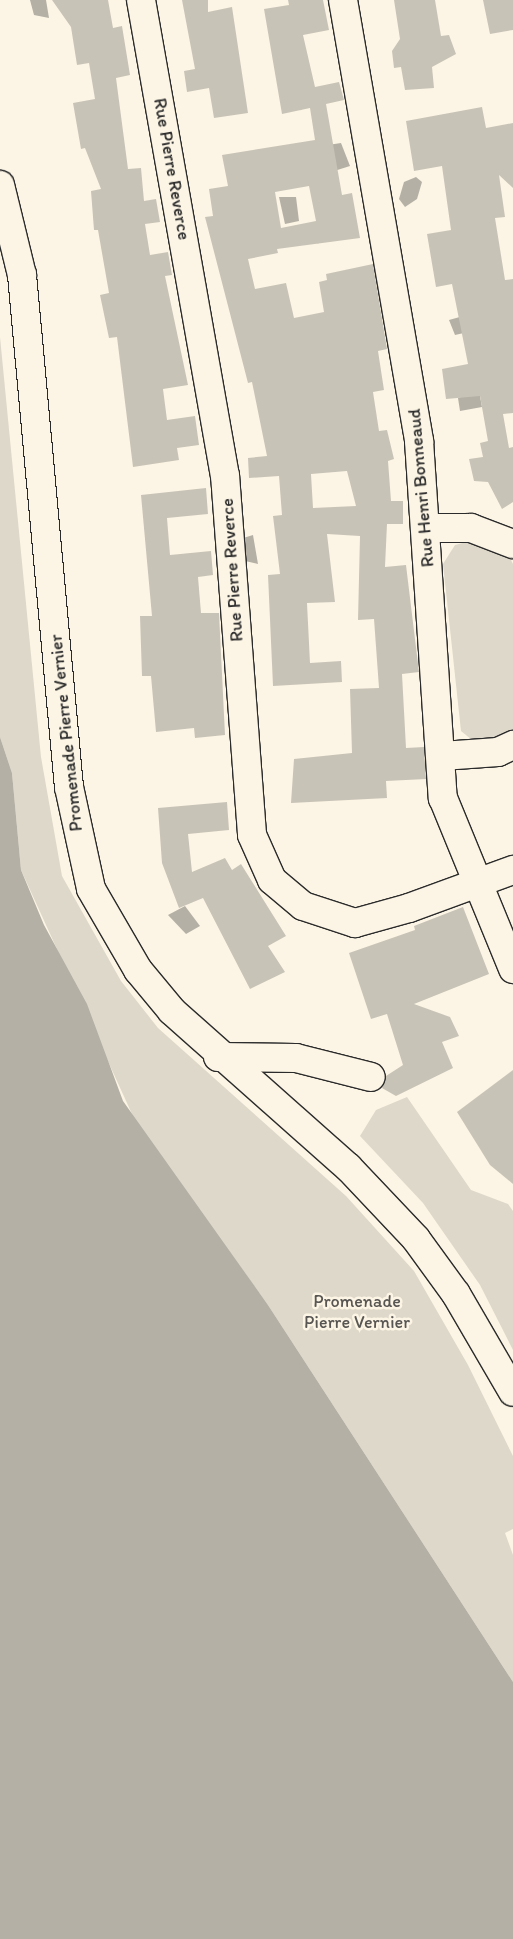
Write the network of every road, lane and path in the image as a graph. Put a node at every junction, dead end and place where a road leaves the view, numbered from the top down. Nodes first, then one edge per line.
1 (141, 0) edge
2 (343, 0) edge
3 (0, 185) edge
4 (426, 528) junction
5 (513, 544) edge
6 (513, 745) edge
7 (442, 756) junction
8 (513, 870) edge
9 (477, 884) junction
10 (513, 969) edge
11 (218, 1057) junction
12 (371, 1077) dead end
13 (513, 1392) edge

1 - 9 street, Rue Pierre Reverce
2 - 4 street, Rue Henri Bonneaud
3 - 11 street, Promenade Pierre Vernier
4 - 5 street
4 - 7 street, Rue Henri Bonneaud
6 - 7 street
7 - 9 street, Rue Henri Bonneaud
8 - 9 street, Rue Pierre Reverce
9 - 10 street, Rue Henri Bonneaud
11 - 12 street
11 - 13 street, Promenade Pierre Vernier

